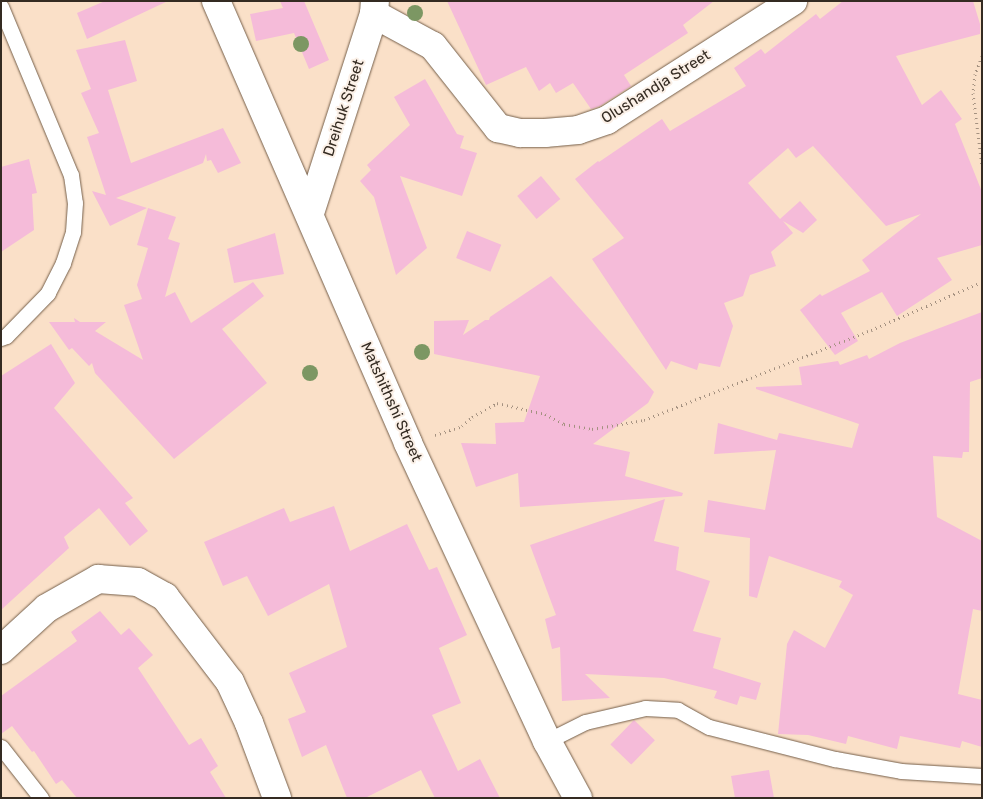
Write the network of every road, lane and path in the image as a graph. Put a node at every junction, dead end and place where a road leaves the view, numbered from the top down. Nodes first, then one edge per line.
1 (216, 1) edge
2 (793, 1) edge
3 (1, 7) edge
4 (374, 8) edge
5 (762, 9) edge
6 (982, 56) edge
7 (982, 166) edge
8 (310, 213) junction
9 (982, 282) edge
10 (1, 338) edge
11 (408, 443) junction
12 (1, 650) edge
13 (547, 741) junction
14 (1, 747) edge
15 (982, 776) edge
16 (41, 798) edge
17 (277, 798) edge
18 (578, 798) edge

1 - 8 street, Matshithshi Street
2 - 5 street, Olushandja Street
3 - 10 lane
4 - 5 street, Olushandja Street
4 - 8 street, Dreihuk Street
6 - 7 path
8 - 11 street, Matshithshi Street
9 - 11 path
11 - 13 street, Matshithshi Street
12 - 17 street
13 - 15 lane
13 - 18 street, Matshithshi Street
14 - 16 lane

